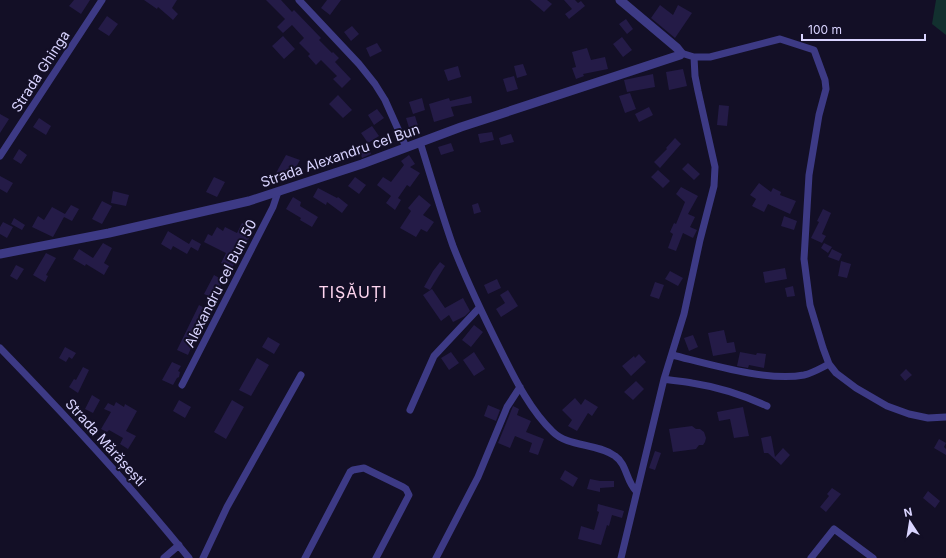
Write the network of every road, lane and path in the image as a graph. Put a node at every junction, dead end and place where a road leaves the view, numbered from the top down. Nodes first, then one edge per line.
1 (102, 0) edge
2 (299, 0) edge
3 (620, 0) edge
4 (680, 53) junction
5 (694, 57) junction
6 (420, 142) junction
7 (406, 147) junction
8 (0, 156) edge
9 (278, 192) junction
10 (0, 254) edge
11 (479, 308) junction
12 (0, 348) edge
13 (672, 355) junction
14 (829, 364) junction
15 (301, 375) dead end
16 (664, 379) junction
17 (182, 385) dead end
18 (520, 387) junction
19 (767, 406) dead end
20 (410, 410) dead end
21 (946, 417) edge
22 (636, 491) junction
23 (179, 546) junction
24 (164, 558) edge
25 (189, 558) edge
26 (203, 558) edge
27 (305, 558) edge
28 (376, 558) edge
29 (436, 558) edge
30 (621, 558) edge
31 (811, 558) edge
32 (873, 558) edge

1 - 8 street, Strada Ghinga
2 - 7 street
3 - 4 street
4 - 5 street
4 - 6 street, Strada Alexandru cel Bun
5 - 13 street
5 - 14 street
6 - 7 street, Strada Alexandru cel Bun
6 - 11 street
7 - 9 street, Strada Alexandru cel Bun
9 - 10 street, Strada Alexandru cel Bun
9 - 17 street, Alexandru cel Bun 50
11 - 18 street
11 - 20 street
12 - 23 street, Strada Mărășești
13 - 14 street
13 - 16 street
14 - 21 street
15 - 26 street
16 - 19 street
16 - 22 street
18 - 22 street
18 - 29 street
22 - 30 street
23 - 24 street
23 - 25 street, Strada Mărășești
27 - 28 street
31 - 32 street

